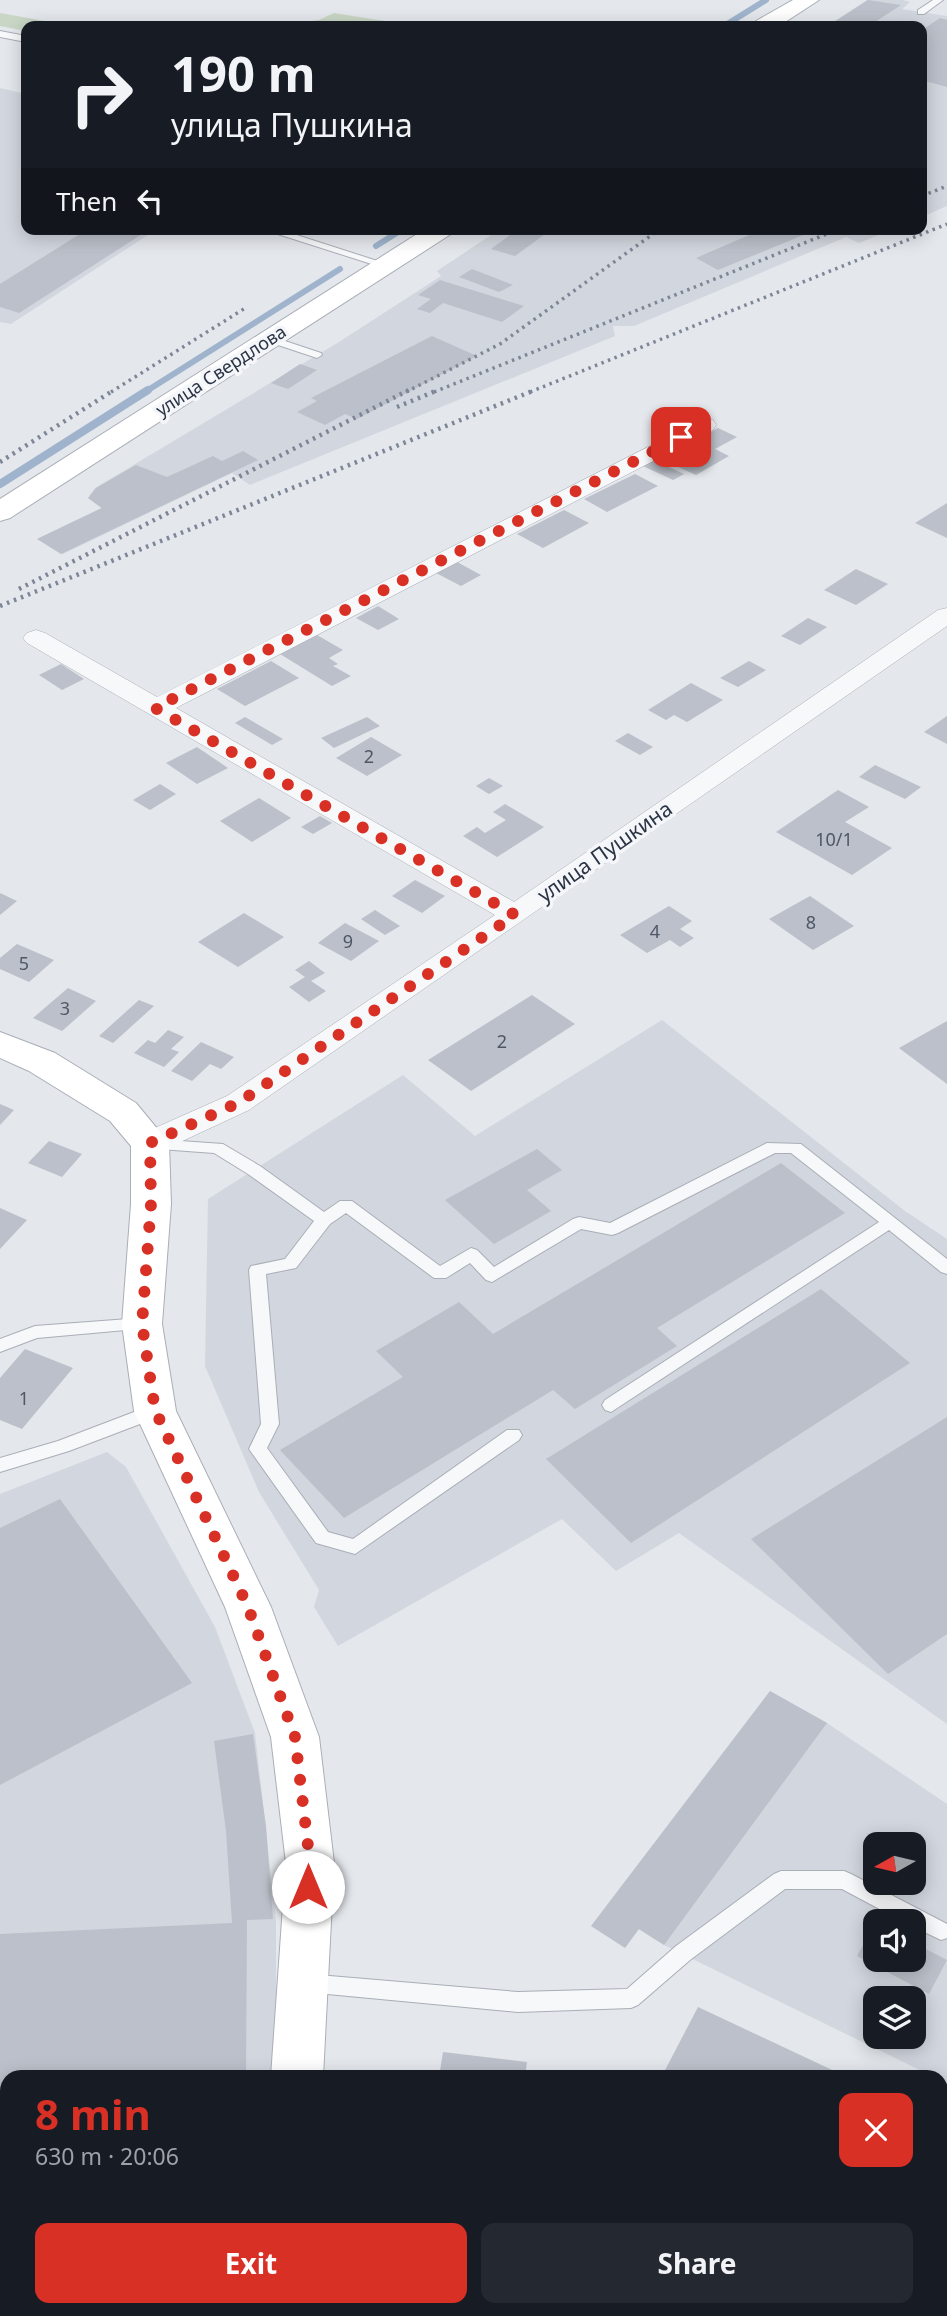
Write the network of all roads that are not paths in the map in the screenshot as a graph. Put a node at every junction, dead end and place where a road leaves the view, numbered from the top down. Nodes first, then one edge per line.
1 (808, 0) edge
2 (939, 0) edge
3 (921, 12) dead end
4 (772, 21) edge
5 (0, 34) edge
6 (21, 38) edge
7 (287, 235) edge
8 (433, 235) edge
9 (388, 266) junction
10 (270, 339) junction
11 (317, 355) dead end
12 (705, 425) dead end
13 (0, 512) edge
14 (946, 618) edge
15 (36, 638) dead end
16 (155, 708) junction
17 (515, 915) junction
18 (0, 1044) edge
19 (150, 1143) junction
20 (324, 1220) junction
21 (890, 1222) junction
22 (947, 1268) edge
23 (142, 1324) junction
24 (0, 1346) edge
25 (611, 1405) dead end
26 (155, 1410) junction
27 (513, 1435) dead end
28 (0, 1465) edge
29 (941, 1931) dead end
30 (304, 1983) junction
31 (298, 2070) edge

1 - 4 main road
2 - 3 lane
5 - 6 lane
7 - 9 lane
8 - 9 main road, улица Свердлова
9 - 10 main road, улица Свердлова
10 - 11 lane
10 - 13 main road, улица Свердлова
12 - 16 street
14 - 17 street, улица Пушкина
15 - 16 street
16 - 17 street
17 - 19 street, улица Пушкина
18 - 19 main road
19 - 20 lane
19 - 23 main road
20 - 21 lane
20 - 27 lane
21 - 22 lane
21 - 25 lane
23 - 24 lane
23 - 26 main road
26 - 28 lane
26 - 30 main road
29 - 30 lane
30 - 31 main road

